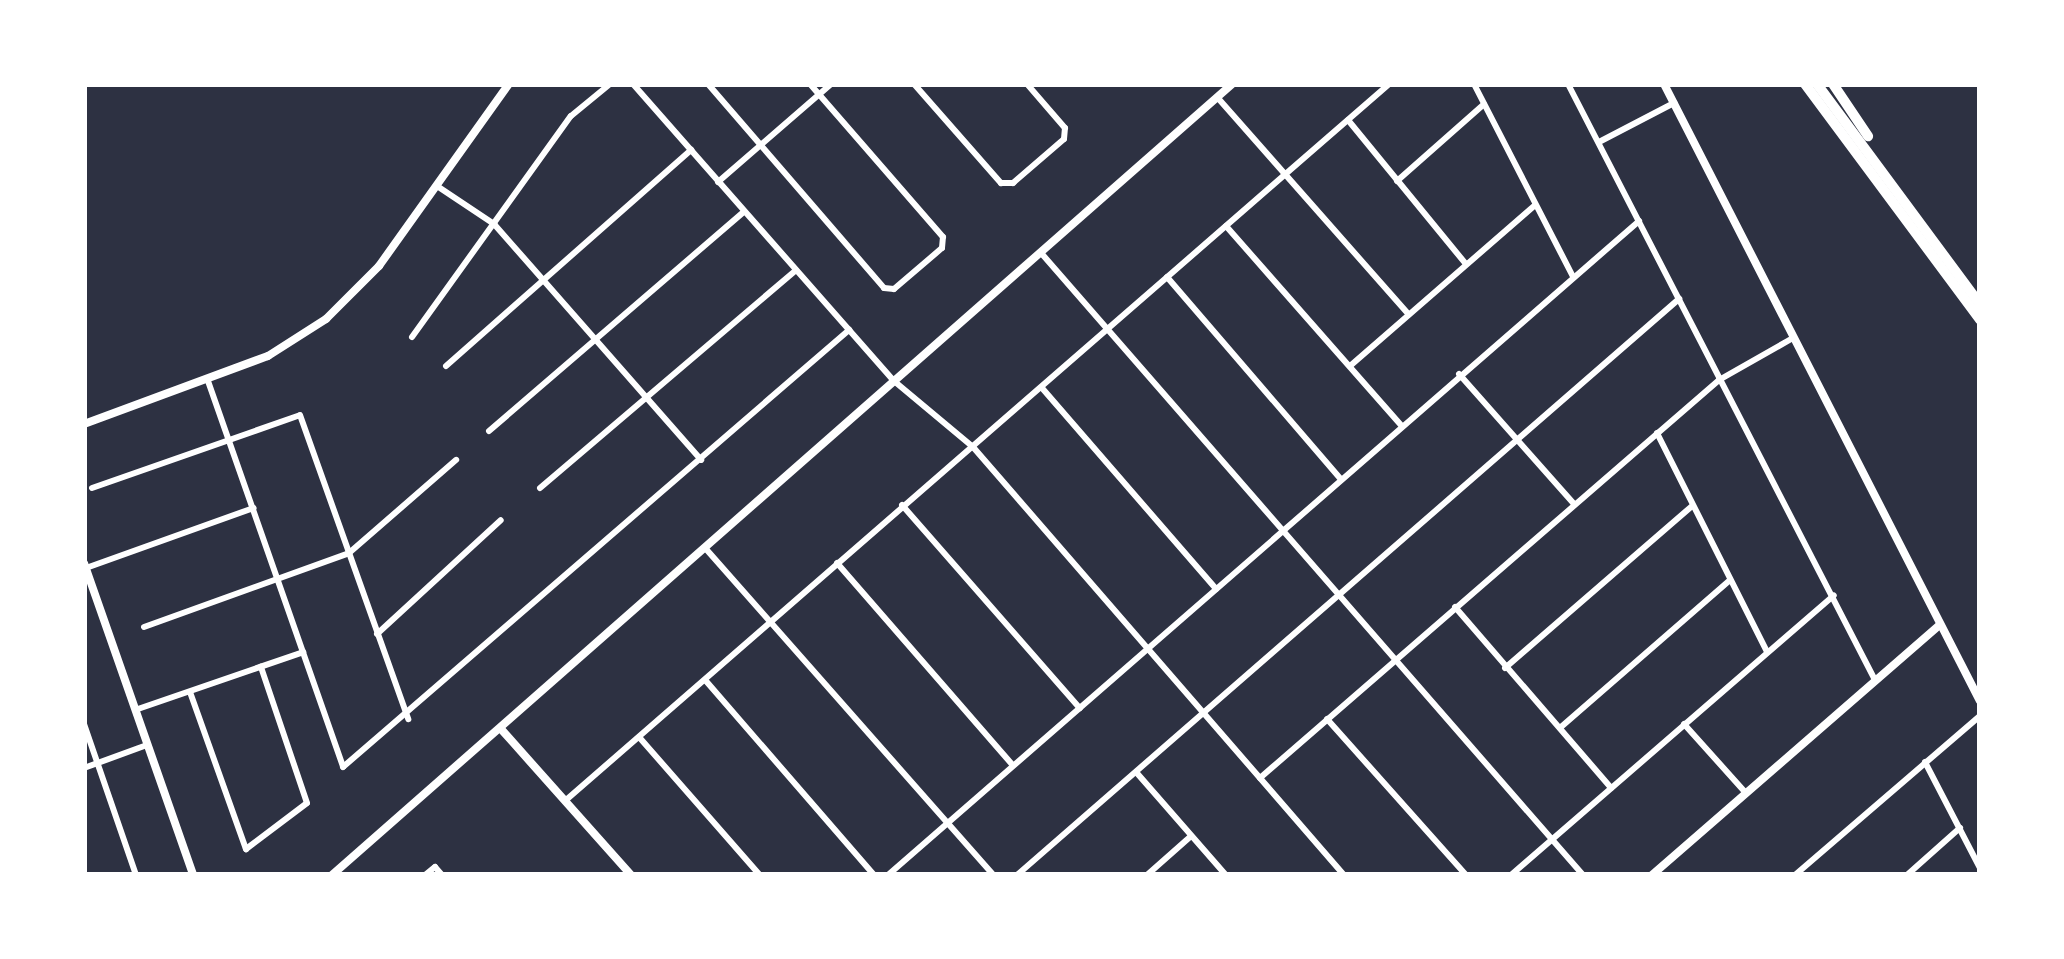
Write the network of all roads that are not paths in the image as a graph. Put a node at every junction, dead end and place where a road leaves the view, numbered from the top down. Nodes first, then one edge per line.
1 (509, 84) edge
2 (610, 84) edge
3 (633, 84) edge
4 (708, 84) edge
5 (810, 84) edge
6 (831, 84) edge
7 (914, 84) edge
8 (1027, 84) edge
9 (1232, 84) edge
10 (1390, 84) edge
11 (1474, 84) edge
12 (1568, 84) edge
13 (1664, 84) edge
14 (1805, 84) edge
15 (1817, 84) edge
16 (1833, 84) edge
17 (819, 94) junction
18 (1217, 98) junction
19 (1674, 103) junction
20 (1484, 104) junction
21 (1348, 120) junction
22 (1598, 142) junction
23 (760, 144) junction
24 (691, 150) junction
25 (1285, 173) junction
26 (1397, 181) junction
27 (718, 182) junction
28 (436, 186) junction
29 (1535, 205) junction
30 (1916, 209) junction
31 (744, 212) junction
32 (1639, 221) junction
33 (494, 224) junction
34 (1226, 226) junction
35 (1042, 254) junction
36 (1466, 264) junction
37 (796, 270) junction
38 (1167, 277) junction
39 (1573, 277) junction
40 (543, 279) junction
41 (1678, 299) junction
42 (1980, 304) edge
43 (1408, 315) junction
44 (1980, 320) edge
45 (1106, 329) junction
46 (849, 330) junction
47 (412, 337) dead end
48 (1795, 338) junction
49 (595, 339) junction
50 (446, 366) dead end
51 (1350, 366) junction
52 (1459, 374) junction
53 (1720, 380) junction
54 (208, 381) junction
55 (894, 381) junction
56 (1041, 386) junction
57 (646, 400) junction
58 (84, 424) edge
59 (1401, 425) junction
60 (489, 431) dead end
61 (1657, 433) junction
62 (230, 439) junction
63 (1516, 440) junction
64 (973, 447) junction
65 (456, 460) dead end
66 (701, 460) junction
67 (1341, 479) junction
68 (92, 488) dead end
69 (540, 488) dead end
70 (1574, 504) junction
71 (902, 505) junction
72 (1691, 507) junction
73 (254, 508) junction
74 (501, 520) dead end
75 (1282, 530) junction
76 (706, 549) junction
77 (349, 553) junction
78 (838, 563) junction
79 (85, 565) edge
80 (278, 579) junction
81 (1730, 580) junction
82 (1216, 589) junction
83 (1340, 595) junction
84 (1834, 595) junction
85 (1455, 607) junction
86 (771, 621) junction
87 (1940, 625) junction
88 (144, 627) dead end
89 (377, 634) junction
90 (1148, 649) junction
91 (304, 652) junction
92 (1767, 652) junction
93 (1395, 659) junction
94 (262, 667) junction
95 (1505, 668) junction
96 (1875, 680) junction
97 (706, 681) junction
98 (190, 692) junction
99 (1980, 701) edge
100 (1080, 708) junction
101 (135, 710) junction
102 (1203, 713) junction
103 (1980, 716) edge
104 (408, 719) junction
105 (1328, 719) junction
106 (84, 724) edge
107 (1684, 724) junction
108 (1559, 728) junction
109 (501, 729) junction
110 (639, 737) junction
111 (147, 745) junction
112 (1925, 762) junction
113 (98, 763) junction
114 (1012, 764) junction
115 (84, 768) edge
116 (1136, 772) junction
117 (1260, 778) junction
118 (1611, 788) junction
119 (1746, 793) junction
120 (566, 800) junction
121 (947, 823) junction
122 (1960, 828) junction
123 (1190, 836) junction
124 (1552, 839) junction
125 (1980, 868) edge
126 (136, 875) edge
127 (193, 875) edge
128 (332, 875) edge
129 (425, 875) edge
130 (442, 875) edge
131 (631, 875) edge
132 (760, 875) edge
133 (874, 875) edge
134 (888, 875) edge
135 (993, 875) edge
136 (1017, 875) edge
137 (1147, 875) edge
138 (1226, 875) edge
139 (1344, 875) edge
140 (1466, 875) edge
141 (1511, 875) edge
142 (1582, 875) edge
143 (1652, 875) edge
144 (1795, 875) edge
145 (1907, 875) edge

1 - 28 street
2 - 33 street
3 - 24 street
4 - 23 street
5 - 17 street
6 - 17 street
7 - 8 street
9 - 18 street
10 - 21 street
11 - 20 street
12 - 22 street
13 - 19 street
14 - 44 highway
15 - 30 highway
16 - 30 highway
17 - 23 street
17 - 23 street
18 - 25 street
18 - 35 street
19 - 22 street
19 - 48 street
20 - 26 street
20 - 29 street
21 - 25 street
21 - 26 street
22 - 32 street
23 - 27 street
24 - 27 street
24 - 40 street
25 - 34 street
25 - 43 street
26 - 36 street
27 - 31 street
28 - 33 street
28 - 54 street
29 - 36 street
29 - 39 street
30 - 42 highway
31 - 37 street
31 - 49 street
32 - 39 street
32 - 41 street
33 - 40 street
33 - 47 street
34 - 38 street
34 - 51 street
35 - 45 street
35 - 55 street
36 - 43 street
37 - 46 street
37 - 57 street
38 - 45 street
38 - 67 street
39 - 52 street
40 - 49 street
40 - 50 street
41 - 53 street
41 - 63 street
43 - 51 street
45 - 56 street
45 - 75 street
46 - 55 street
46 - 66 street
48 - 53 street
48 - 87 street
49 - 57 street
49 - 60 street
51 - 59 street
52 - 59 street
52 - 63 street
53 - 61 street
53 - 84 street
54 - 58 street
54 - 62 street
55 - 64 street
55 - 76 street
56 - 64 street
56 - 82 street
57 - 66 street
57 - 69 street
59 - 67 street
61 - 70 street
61 - 72 street
62 - 68 street
62 - 73 street
62 - 77 street
63 - 70 street
63 - 83 street
64 - 71 street
64 - 90 street
65 - 77 street
66 - 104 street
67 - 75 street
70 - 85 street
71 - 78 street
71 - 100 street
72 - 81 street
72 - 95 street
73 - 79 street
73 - 80 street
74 - 89 street
75 - 82 street
75 - 83 street
76 - 86 street
76 - 109 street
77 - 80 street
77 - 89 street
78 - 86 street
78 - 114 street
79 - 101 street
80 - 88 street
80 - 91 street
81 - 92 street
81 - 108 street
82 - 90 street
83 - 93 street
83 - 102 street
84 - 92 street
84 - 96 street
85 - 93 street
85 - 95 street
86 - 97 street
86 - 121 street
87 - 96 street
87 - 99 street
89 - 104 street
90 - 100 street
90 - 102 street
91 - 94 street
91 - 104 street
92 - 107 street
93 - 105 street
93 - 124 street
94 - 98 street
94 - 98 street
95 - 108 street
96 - 119 street
97 - 110 street
97 - 133 street
98 - 101 street
100 - 114 street
101 - 111 street
102 - 116 street
102 - 117 street
103 - 112 street
105 - 117 street
105 - 140 street
106 - 113 street
107 - 118 street
107 - 119 street
108 - 118 street
109 - 120 street
109 - 128 street
110 - 120 street
110 - 132 street
111 - 113 street
111 - 127 street
112 - 122 street
112 - 144 street
113 - 115 street
113 - 126 street
114 - 121 street
116 - 123 street
116 - 136 street
117 - 139 street
118 - 124 street
119 - 143 street
120 - 131 street
121 - 134 street
121 - 135 street
122 - 125 street
122 - 145 street
123 - 137 street
123 - 138 street
124 - 141 street
124 - 142 street
129 - 130 street

